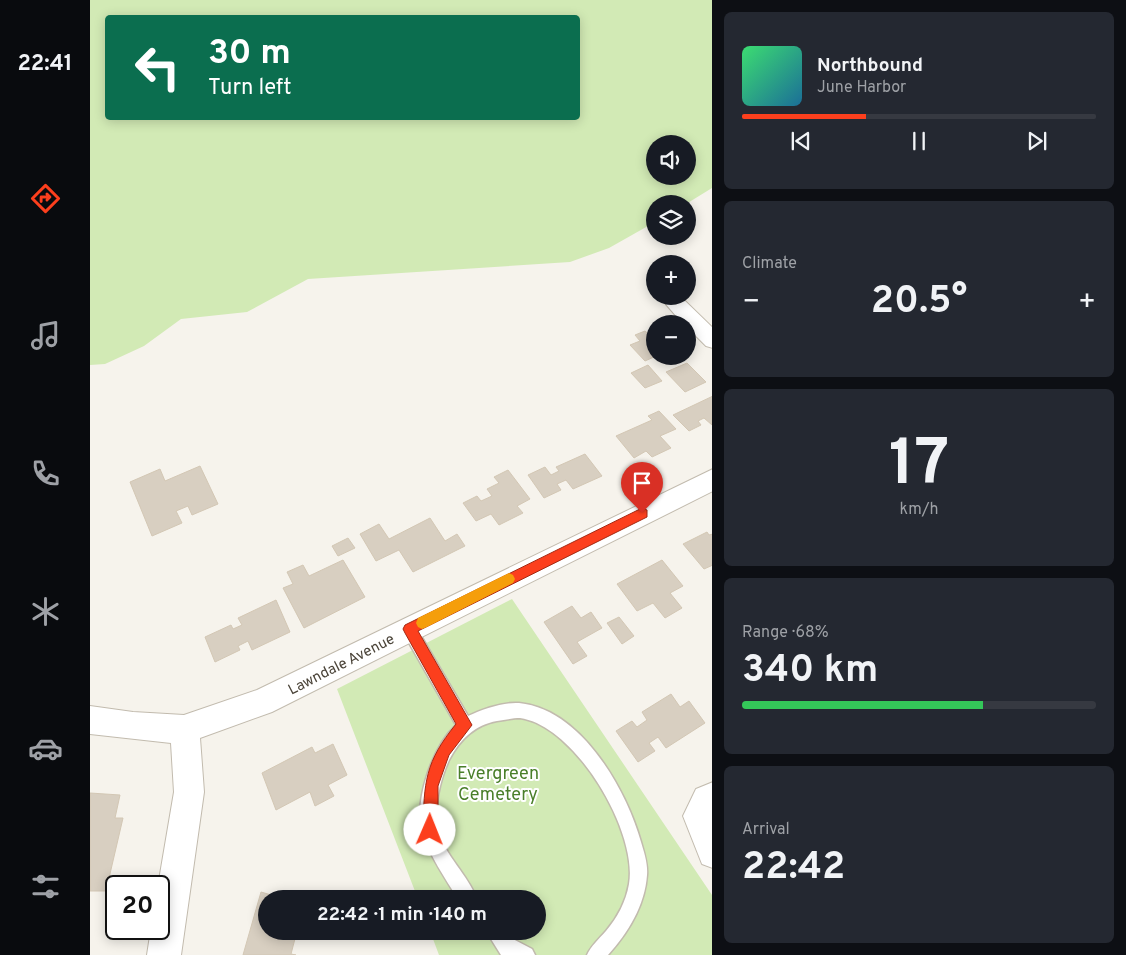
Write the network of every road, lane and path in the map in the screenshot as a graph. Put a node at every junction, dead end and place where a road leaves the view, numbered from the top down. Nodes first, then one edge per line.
1 (677, 305) edge
2 (712, 341) edge
3 (712, 479) edge
4 (409, 629) junction
5 (90, 720) edge
6 (465, 725) junction
7 (184, 729) junction
8 (712, 796) edge
9 (712, 853) edge
10 (462, 890) edge
11 (504, 944) edge
12 (164, 955) edge
13 (526, 955) edge
14 (596, 955) edge

1 - 2 street
3 - 4 street, Lawndale Avenue
4 - 6 lane
4 - 7 street, Lawndale Avenue
5 - 7 street, Lawndale Avenue
6 - 10 lane
6 - 14 lane
7 - 12 street
8 - 9 street
11 - 13 lane

